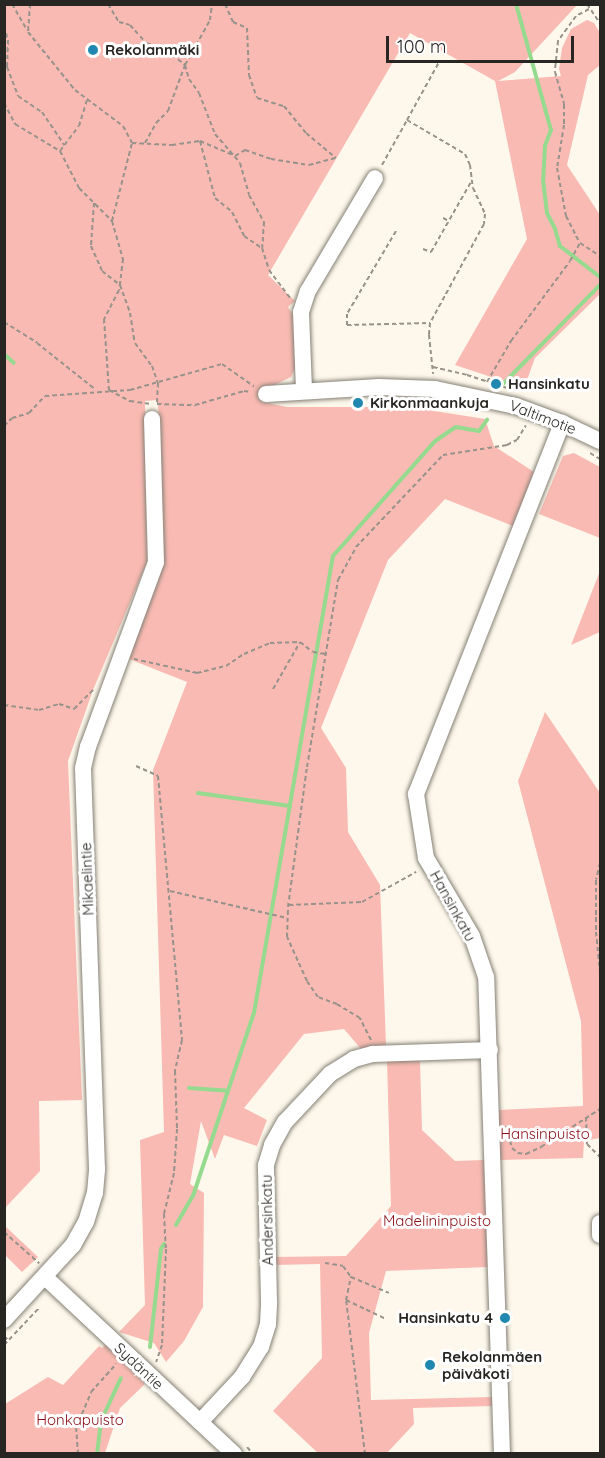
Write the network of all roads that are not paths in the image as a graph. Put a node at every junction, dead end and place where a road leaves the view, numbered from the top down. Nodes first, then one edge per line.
1 (375, 178) road end
2 (304, 390) junction
3 (266, 394) road end
4 (154, 409) road end
5 (562, 423) junction
6 (600, 441) edge
7 (490, 1050) junction
8 (600, 1223) edge
9 (600, 1235) edge
10 (45, 1272) junction
11 (4, 1320) edge
12 (201, 1422) junction
13 (234, 1454) edge
14 (502, 1454) edge

1 - 2 street
2 - 3 street, Valtimotie
2 - 5 street, Valtimotie
4 - 10 street, Mikaelintie
5 - 6 street, Valtimotie
5 - 7 street, Hansinkatu
7 - 12 street, Andersinkatu
7 - 14 street, Hansinkatu
8 - 9 street
10 - 11 street, Mikaelintie
10 - 12 street, Sydäntie
12 - 13 street, Sydäntie

